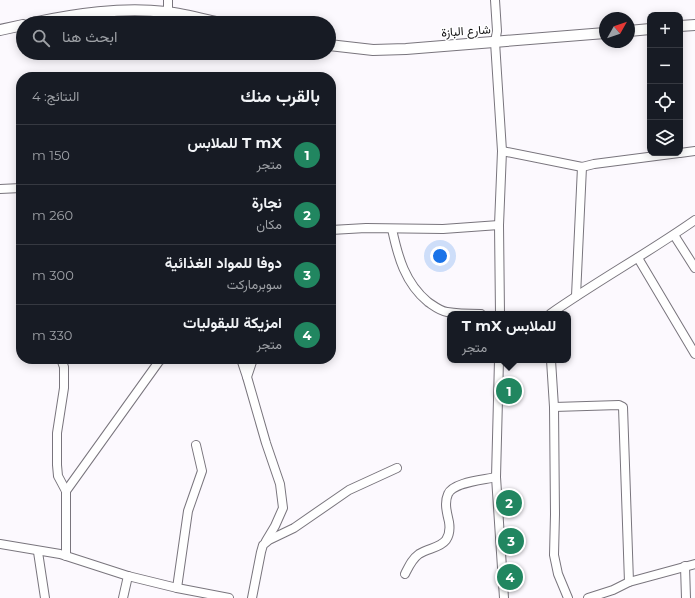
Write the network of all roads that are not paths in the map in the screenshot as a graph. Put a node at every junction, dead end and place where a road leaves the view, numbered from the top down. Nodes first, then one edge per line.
1 (168, 0) edge
2 (494, 0) edge
3 (168, 12) junction
4 (72, 16) edge
5 (187, 16) edge
6 (695, 25) edge
7 (683, 26) edge
8 (16, 27) edge
9 (647, 29) edge
10 (0, 30) edge
11 (635, 30) edge
12 (599, 33) edge
13 (495, 42) junction
14 (336, 46) edge
15 (695, 151) edge
16 (502, 152) junction
17 (683, 152) edge
18 (656, 156) edge
19 (582, 167) junction
20 (16, 188) edge
21 (0, 189) edge
22 (695, 220) edge
23 (499, 225) junction
24 (392, 229) junction
25 (336, 230) edge
26 (674, 235) junction
27 (638, 258) junction
28 (695, 268) edge
29 (576, 296) junction
30 (500, 311) edge
31 (554, 311) edge
32 (447, 312) edge
33 (695, 354) edge
34 (499, 363) edge
35 (551, 363) edge
36 (63, 364) edge
37 (157, 364) edge
38 (243, 364) edge
39 (251, 364) edge
40 (247, 377) junction
41 (554, 407) junction
42 (196, 445) dead end
43 (397, 468) dead end
44 (496, 478) junction
45 (66, 491) junction
46 (0, 544) edge
47 (263, 545) junction
48 (38, 552) junction
49 (66, 556) junction
50 (695, 564) edge
51 (685, 566) junction
52 (405, 574) dead end
53 (128, 576) junction
54 (629, 582) junction
55 (177, 588) junction
56 (45, 598) edge
57 (123, 598) edge
58 (229, 598) edge
59 (252, 598) edge
60 (504, 598) edge
61 (568, 598) edge
62 (588, 598) edge
63 (686, 598) edge

1 - 3 street
2 - 13 street
3 - 4 main road
3 - 5 main road
6 - 7 main road
8 - 10 main road
9 - 11 main road
12 - 13 main road, شارع البازة
13 - 14 main road, شارع البازة
13 - 16 street
15 - 17 street
16 - 19 street
16 - 23 street
18 - 19 street
19 - 29 street
20 - 21 street
22 - 26 street
23 - 24 street
23 - 30 street
24 - 25 street
24 - 32 street
26 - 27 street
26 - 28 street
27 - 29 street
27 - 33 street
29 - 31 street
34 - 44 street
35 - 41 street
36 - 45 street
37 - 45 street
38 - 40 street
39 - 40 street
40 - 47 street
41 - 54 street
41 - 61 street
42 - 55 street
43 - 47 street
44 - 52 street
44 - 60 street
45 - 49 street
46 - 48 street
47 - 59 street
48 - 49 street
48 - 56 street
49 - 53 street
50 - 51 street
51 - 54 street
51 - 63 street
53 - 55 street
53 - 57 street
54 - 62 street
55 - 58 street

